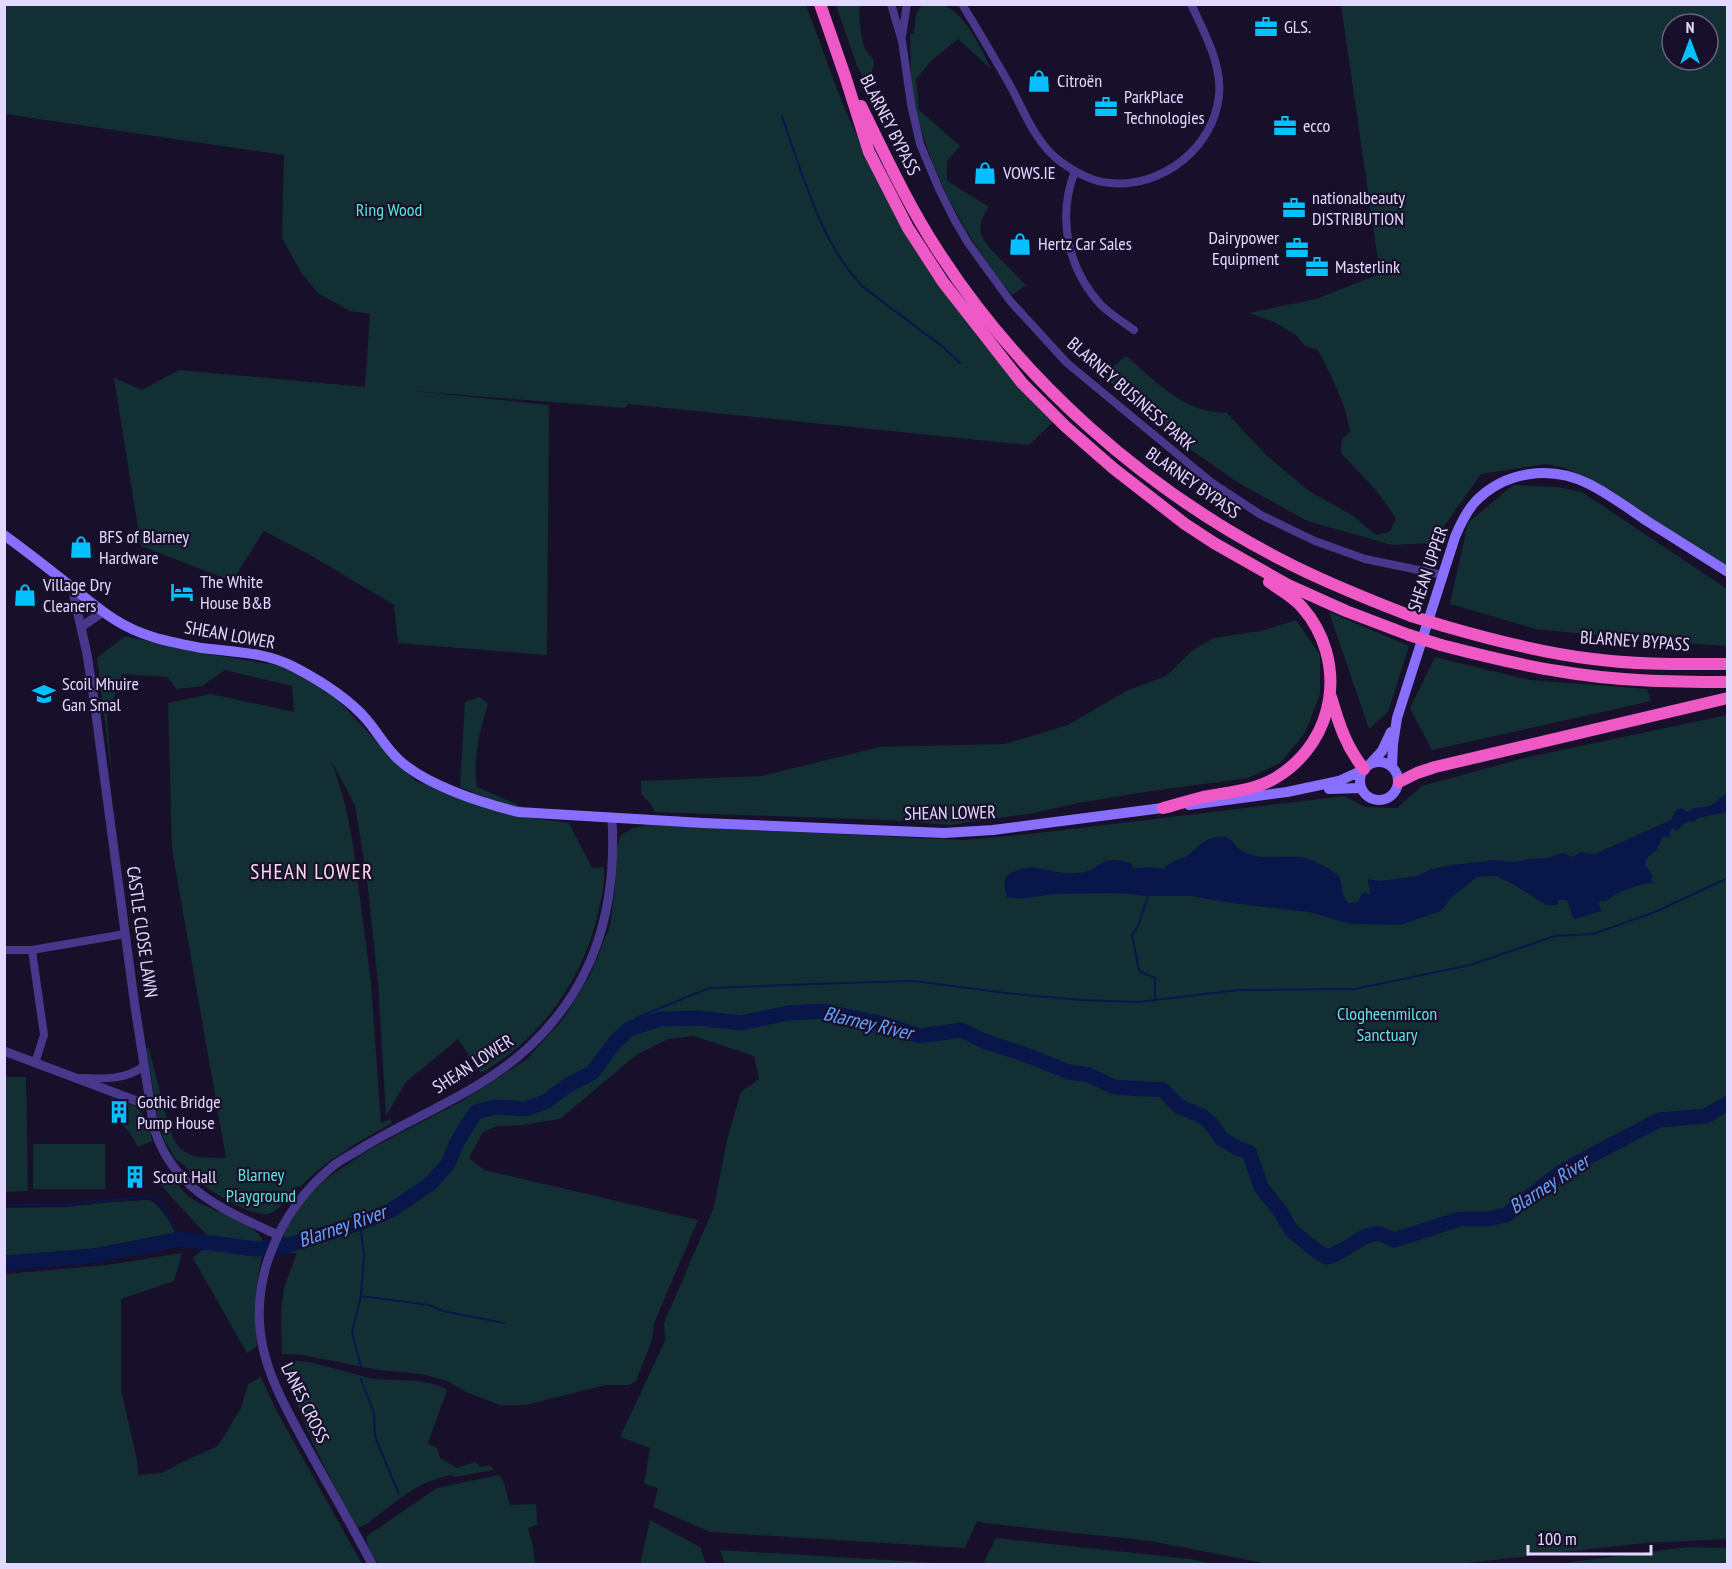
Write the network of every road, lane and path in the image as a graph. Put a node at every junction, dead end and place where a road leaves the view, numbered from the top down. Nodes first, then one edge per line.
1 (820, 4) edge
2 (891, 4) edge
3 (907, 4) edge
4 (962, 4) edge
5 (1191, 4) edge
6 (902, 41) junction
7 (845, 76) junction
8 (1075, 171) junction
9 (1134, 330) dead end
10 (1185, 524) junction
11 (4, 535) edge
12 (1728, 572) edge
13 (1443, 575) junction
14 (79, 593) junction
15 (103, 612) junction
16 (81, 627) junction
17 (1728, 662) edge
18 (1728, 682) edge
19 (1330, 694) junction
20 (1728, 698) edge
21 (1397, 718) junction
22 (1392, 767) junction
23 (1365, 768) junction
24 (1399, 782) junction
25 (1361, 788) junction
26 (1287, 792) junction
27 (1163, 808) junction
28 (612, 819) junction
29 (125, 934) junction
30 (4, 950) edge
31 (32, 950) junction
32 (4, 1051) edge
33 (35, 1062) junction
34 (144, 1066) junction
35 (74, 1077) junction
36 (150, 1106) junction
37 (286, 1220) junction
38 (261, 1227) junction
39 (276, 1239) junction
40 (372, 1564) edge

1 - 7 highway
2 - 6 street, BLARNEY BUSINESS PARK
3 - 6 street
4 - 8 street
5 - 8 street
6 - 13 street, BLARNEY BUSINESS PARK
7 - 10 highway, BLARNEY BYPASS
7 - 17 highway, BLARNEY BYPASS, bridge
8 - 9 street
10 - 18 highway, BLARNEY BYPASS, bridge
10 - 19 highway
11 - 14 main road, SHEAN LOWER
12 - 13 main road, SHEAN UPPER
13 - 21 main road, SHEAN UPPER
14 - 15 main road, SHEAN LOWER
14 - 16 street, CASTLE CLOSE LAWN
15 - 16 street
15 - 28 main road, SHEAN LOWER
16 - 29 street, CASTLE CLOSE LAWN
19 - 23 highway
19 - 27 highway
20 - 24 highway
21 - 22 main road, SHEAN UPPER
21 - 23 main road, SHEAN UPPER
22 - 23 main road
22 - 24 main road
23 - 25 main road
23 - 26 main road, SHEAN LOWER
24 - 25 main road
25 - 26 main road, SHEAN LOWER
26 - 27 main road, SHEAN LOWER
27 - 28 main road, SHEAN LOWER
28 - 37 street, SHEAN LOWER
29 - 31 street
29 - 34 street, CASTLE CLOSE LAWN
30 - 31 street
31 - 33 street
32 - 33 street
33 - 35 street
34 - 35 street
34 - 36 street, CASTLE CLOSE LAWN
35 - 36 street
36 - 38 street, CASTLE CLOSE LAWN
37 - 38 street
37 - 39 street, SHEAN LOWER
38 - 39 street, CASTLE CLOSE LAWN
39 - 40 street, LANES CROSS

